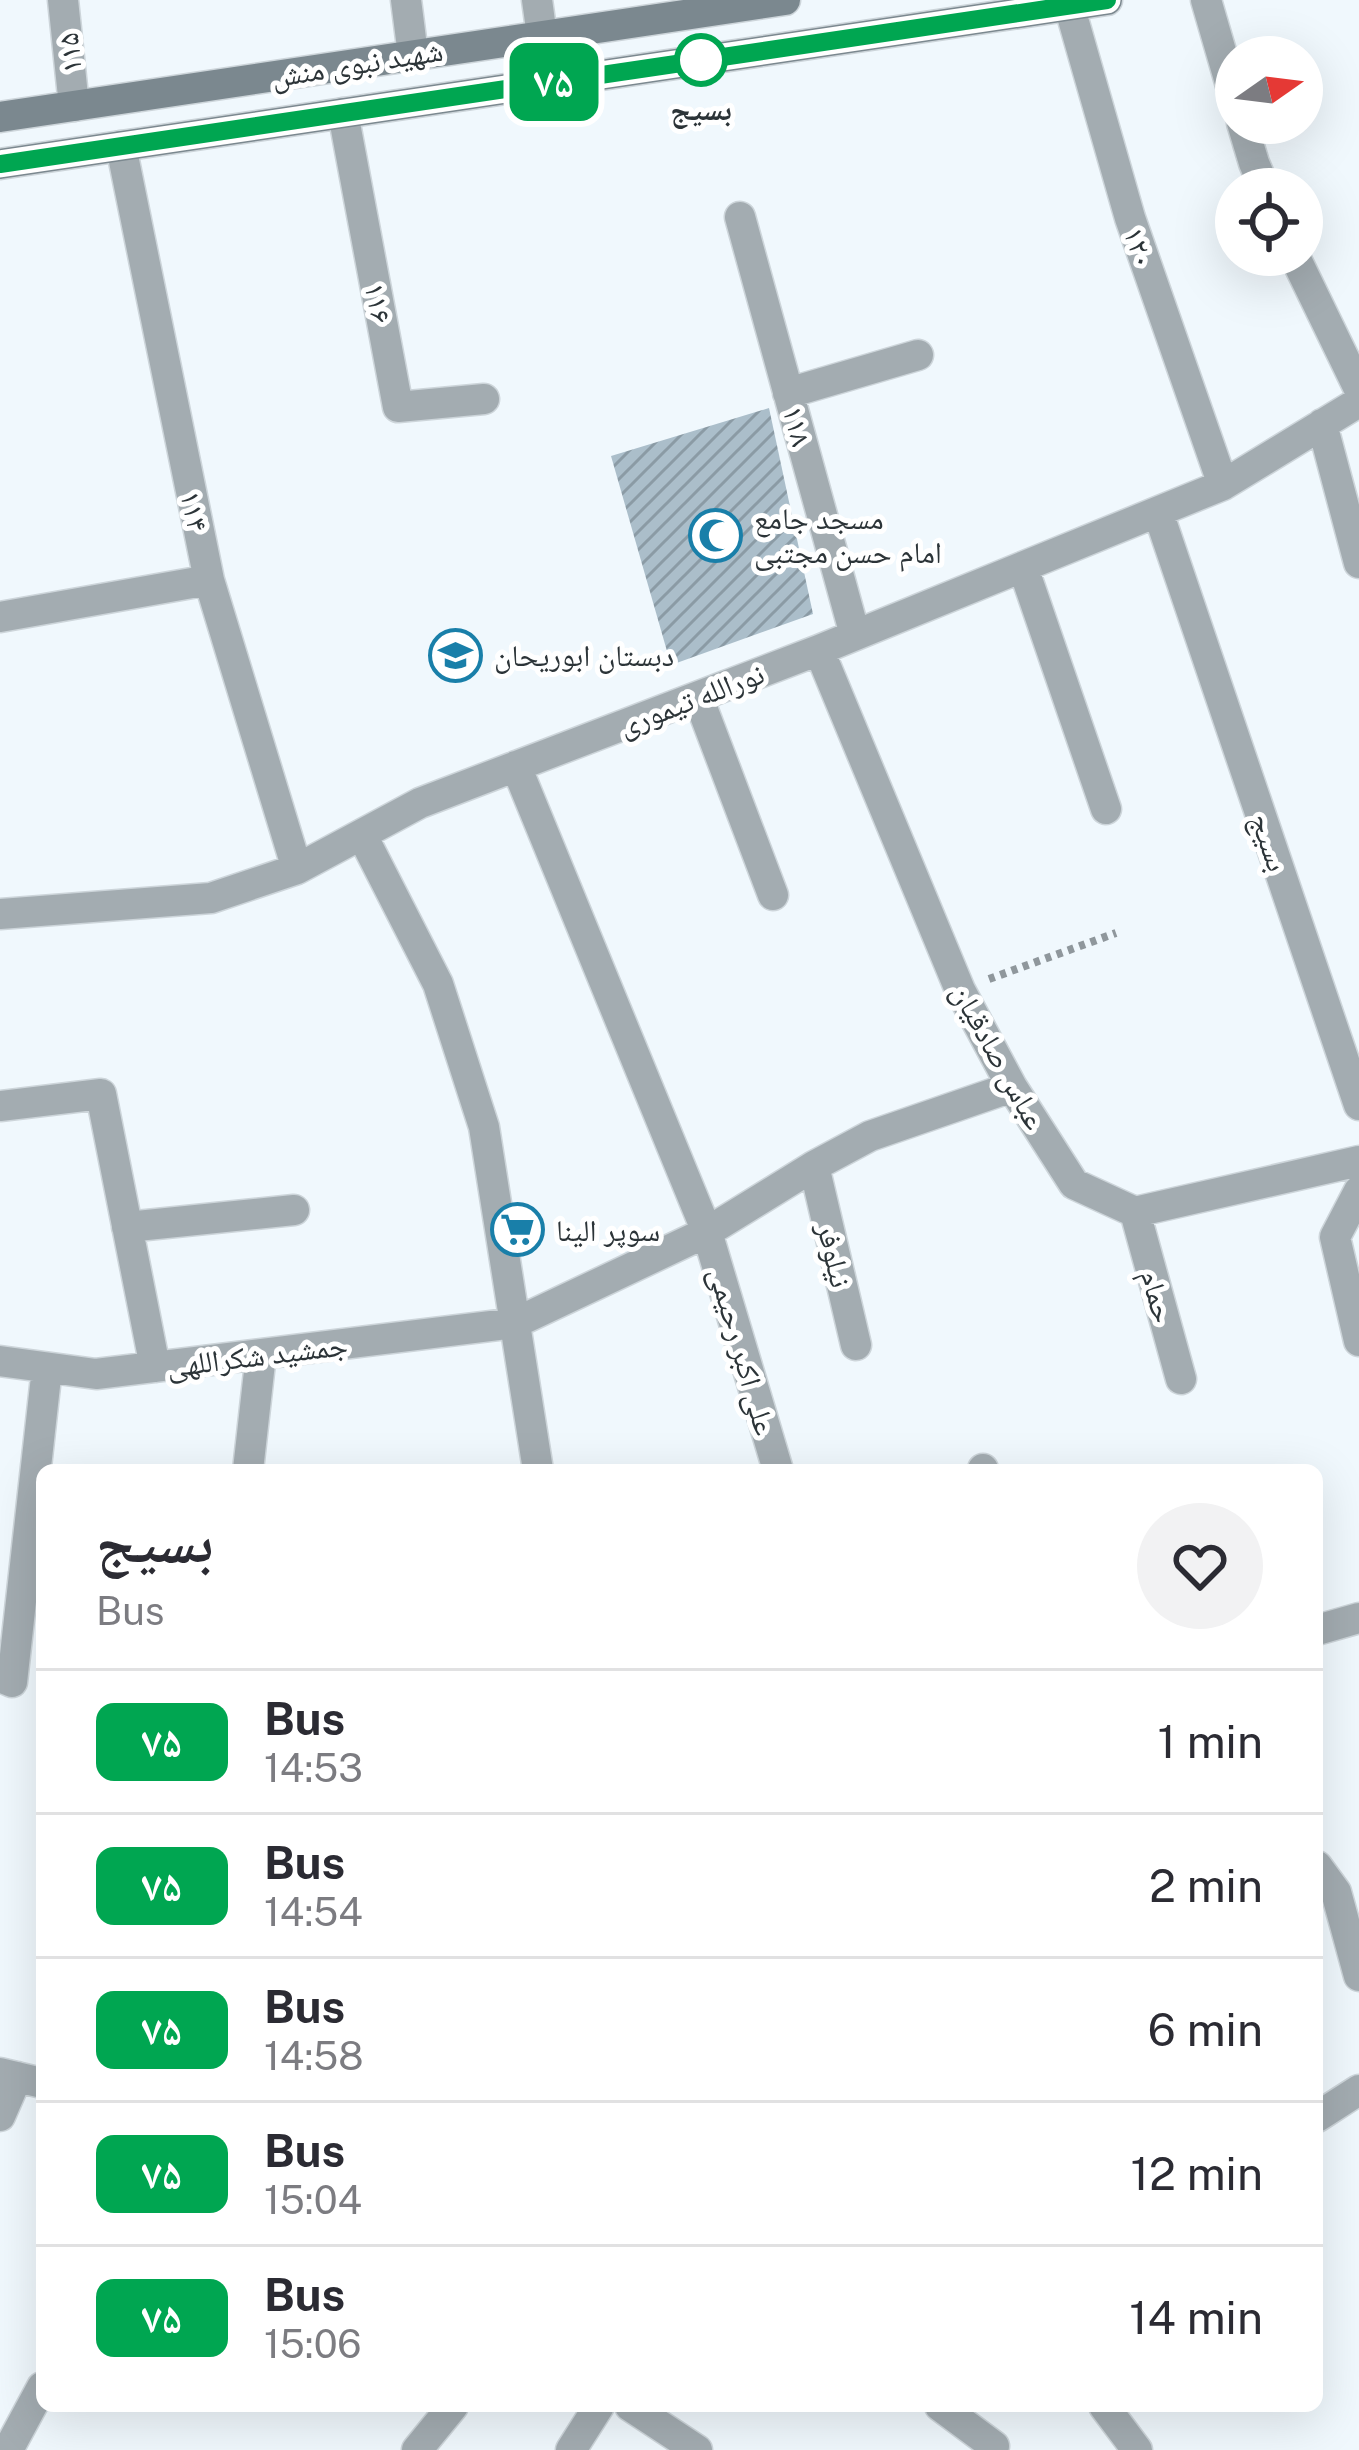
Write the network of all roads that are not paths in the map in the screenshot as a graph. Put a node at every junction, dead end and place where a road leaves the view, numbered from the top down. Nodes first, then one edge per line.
1 (63, 0) edge
2 (406, 0) edge
3 (537, 0) edge
4 (785, 0) edge
5 (1107, 0) edge
6 (1206, 0) edge
7 (1070, 5) junction
8 (542, 36) junction
9 (1216, 36) edge
10 (413, 55) junction
11 (74, 106) junction
12 (343, 113) junction
13 (0, 116) edge
14 (122, 146) junction
15 (0, 164) edge
16 (740, 217) dead end
17 (1304, 276) edge
18 (918, 355) dead end
19 (1359, 389) edge
20 (788, 393) junction
21 (484, 399) dead end
22 (1359, 402) edge
23 (1322, 424) junction
24 (1223, 485) junction
25 (1159, 512) junction
26 (1359, 563) edge
27 (1023, 567) junction
28 (209, 580) junction
29 (0, 617) edge
30 (855, 635) junction
31 (819, 650) junction
32 (698, 697) junction
33 (516, 766) junction
34 (1106, 809) dead end
35 (362, 835) junction
36 (297, 869) junction
37 (773, 895) dead end
38 (0, 914) edge
39 (1012, 1087) junction
40 (1359, 1105) edge
41 (0, 1106) edge
42 (1359, 1161) edge
43 (814, 1166) junction
44 (1359, 1191) edge
45 (294, 1210) dead end
46 (1135, 1212) junction
47 (127, 1227) junction
48 (707, 1232) junction
49 (514, 1323) junction
50 (1359, 1341) edge
51 (856, 1346) dead end
52 (261, 1354) junction
53 (0, 1361) edge
54 (155, 1367) junction
55 (47, 1368) junction
56 (1181, 1379) dead end
57 (36, 1464) edge
58 (249, 1464) edge
59 (537, 1464) edge
60 (776, 1464) edge
61 (36, 1467) edge
62 (1359, 1618) edge
63 (1323, 1628) edge
64 (0, 1677) edge
65 (1323, 1874) edge
66 (1359, 1976) edge
67 (20, 2077) edge
68 (1359, 2090) edge
69 (1323, 2113) edge
70 (0, 2116) edge
71 (36, 2398) edge
72 (447, 2412) edge
73 (595, 2412) edge
74 (640, 2412) edge
75 (948, 2412) edge
76 (1108, 2412) edge
77 (994, 2446) dead end
78 (8, 2450) edge
79 (417, 2450) edge
80 (571, 2450) edge
81 (697, 2450) edge
82 (1137, 2450) edge

1 - 11 street, ۱۱۵
2 - 10 street
3 - 8 street
4 - 8 main road, شهید نبوی منش
5 - 7 main road, شهید نبوی منش
6 - 9 street
7 - 12 main road, شهید نبوی منش
7 - 24 street, ۱۲۰
8 - 10 main road, شهید نبوی منش
10 - 11 main road, شهید نبوی منش
11 - 13 main road, شهید نبوی منش
12 - 14 main road, شهید نبوی منش
12 - 21 street, ۱۱۶
14 - 15 main road, شهید نبوی منش
14 - 28 street, ۱۱۴
16 - 20 street, ۱۱۸
17 - 19 street
18 - 20 street
20 - 30 street, ۱۱۸
22 - 23 street, نورالله تیموری
23 - 24 street, نورالله تیموری
23 - 26 street
24 - 25 street, نورالله تیموری
25 - 27 street, نورالله تیموری
25 - 40 street, بسیج
27 - 30 street, نورالله تیموری
27 - 34 street
28 - 29 street
28 - 36 street, ۱۱۴
30 - 31 street, نورالله تیموری
31 - 32 street, نورالله تیموری
31 - 39 street, عباس صادقیان
32 - 33 street, نورالله تیموری
32 - 37 street
33 - 35 street, نورالله تیموری
33 - 48 street, علی اکبر رحیمی
35 - 36 street, نورالله تیموری
35 - 49 street
36 - 38 street, نورالله تیموری
39 - 43 street, جمشید شکراللهی
39 - 46 street, عباس صادقیان
41 - 47 street
42 - 46 street
43 - 48 street, جمشید شکراللهی
43 - 51 street, نیلوفر
44 - 50 street
45 - 47 street
46 - 56 street, حمام
47 - 54 street
48 - 49 street, جمشید شکراللهی
48 - 60 street, علی اکبر رحیمی
49 - 52 street, جمشید شکراللهی
49 - 59 street
52 - 54 street, جمشید شکراللهی
52 - 58 street
53 - 55 street, جمشید شکراللهی
54 - 55 street, جمشید شکراللهی
55 - 57 street
61 - 64 street
62 - 63 street
65 - 66 street
67 - 70 street
68 - 69 street
71 - 78 street
72 - 79 street
73 - 80 street
74 - 81 street
75 - 77 street
76 - 82 street

